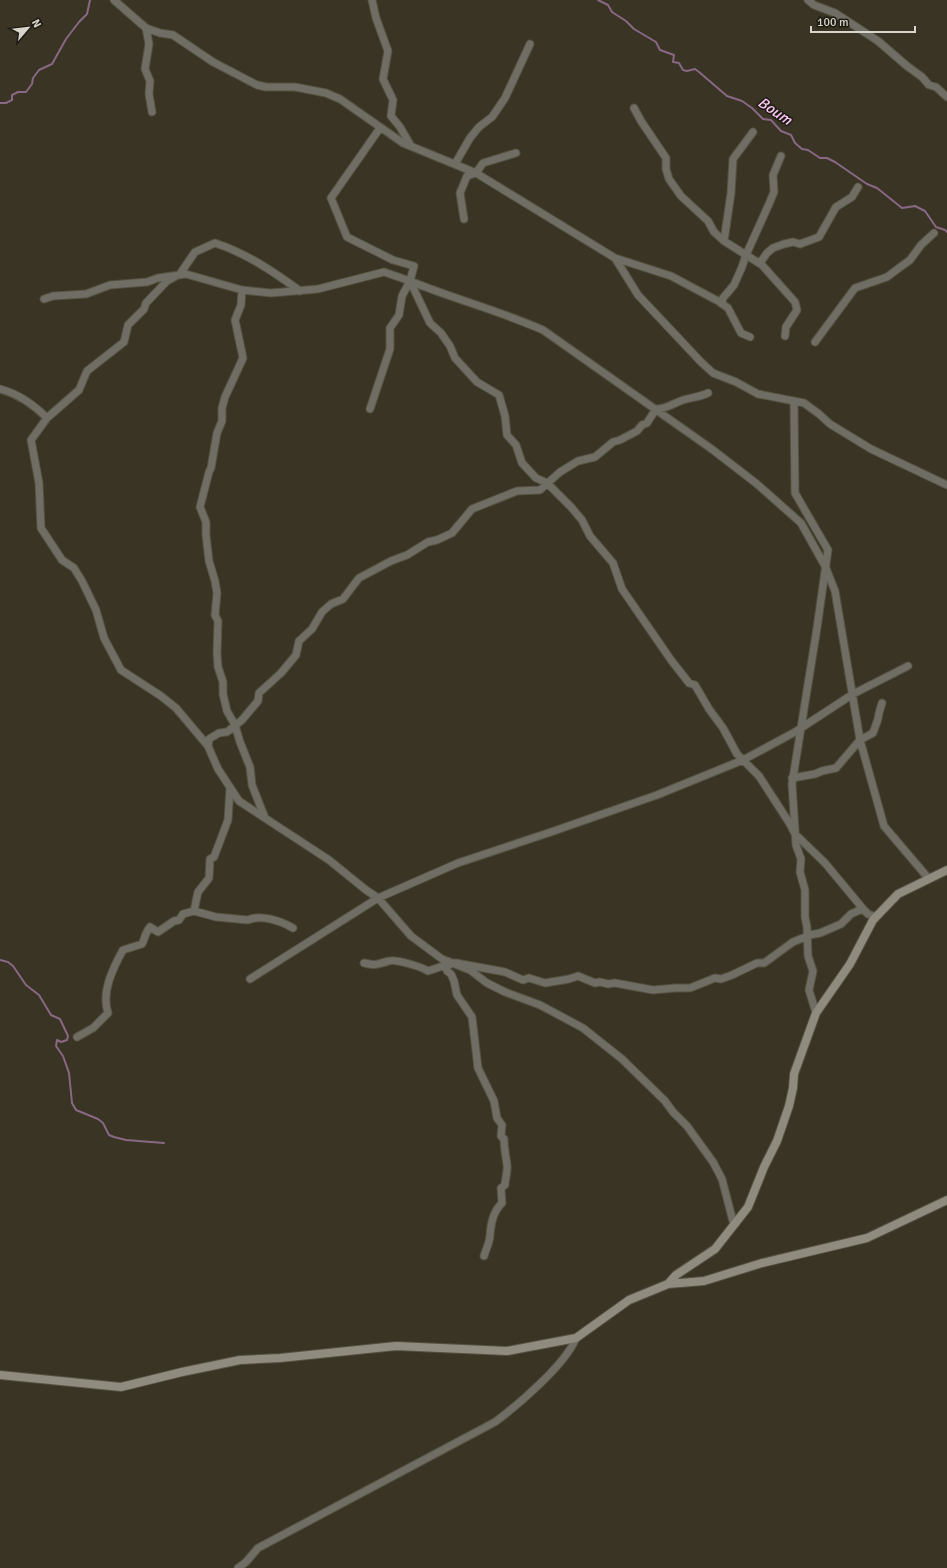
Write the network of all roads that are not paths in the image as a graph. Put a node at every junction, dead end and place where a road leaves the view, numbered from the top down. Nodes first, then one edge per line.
1 (114, 0) edge
2 (372, 0) edge
3 (808, 0) edge
4 (146, 28) junction
5 (530, 44) dead end
6 (947, 97) edge
7 (634, 108) dead end
8 (152, 112) dead end
9 (380, 128) junction
10 (753, 132) dead end
11 (410, 146) junction
12 (516, 153) dead end
13 (781, 156) dead end
14 (455, 164) junction
15 (476, 173) junction
16 (858, 187) dead end
17 (464, 219) dead end
18 (934, 233) dead end
19 (724, 241) junction
20 (746, 255) junction
21 (615, 258) junction
22 (760, 263) junction
23 (180, 274) junction
24 (410, 281) junction
25 (242, 290) junction
26 (300, 291) junction
27 (44, 299) dead end
28 (722, 304) junction
29 (785, 336) dead end
30 (750, 337) dead end
31 (815, 342) dead end
32 (0, 389) edge
33 (708, 394) dead end
34 (794, 402) junction
35 (370, 409) dead end
36 (656, 409) junction
37 (47, 418) junction
38 (546, 483) junction
39 (947, 485) edge
40 (825, 566) junction
41 (908, 666) dead end
42 (853, 694) junction
43 (882, 704) dead end
44 (235, 725) junction
45 (801, 729) junction
46 (860, 740) junction
47 (208, 746) junction
48 (743, 760) junction
49 (792, 778) junction
50 (230, 788) junction
51 (265, 818) junction
52 (795, 834) junction
53 (947, 870) edge
54 (929, 879) junction
55 (378, 898) junction
56 (862, 909) junction
57 (194, 911) junction
58 (876, 917) junction
59 (293, 928) dead end
60 (807, 937) junction
61 (364, 963) dead end
62 (449, 965) junction
63 (250, 979) dead end
64 (816, 1013) junction
65 (77, 1037) dead end
66 (947, 1200) edge
67 (736, 1223) junction
68 (484, 1256) dead end
69 (668, 1284) junction
70 (576, 1338) junction
71 (0, 1374) edge
72 (238, 1568) edge

1 - 4 street
2 - 11 street
3 - 6 street
4 - 8 street
4 - 9 street
5 - 14 street
7 - 19 street
9 - 11 street
9 - 24 street
10 - 19 street
11 - 14 street
12 - 15 street
13 - 20 street
14 - 15 street
15 - 17 street
15 - 21 street
16 - 22 street
18 - 31 street
19 - 20 street
20 - 22 street
20 - 28 street
21 - 28 street
21 - 34 street
22 - 29 street
23 - 25 street
23 - 26 street
23 - 27 street
23 - 37 street
24 - 26 street
24 - 35 street
24 - 36 street
24 - 38 street
25 - 26 street
25 - 44 street
28 - 30 street
32 - 37 street
33 - 36 street
34 - 39 street
34 - 40 street
36 - 38 street
36 - 40 street
37 - 47 street
38 - 44 street
38 - 48 street
40 - 42 street
40 - 45 street
41 - 42 street
42 - 45 street
42 - 46 street
43 - 46 street
44 - 47 street
44 - 51 street
45 - 48 street
45 - 49 street
46 - 49 street
46 - 54 street
47 - 50 street
48 - 52 street
48 - 55 street
49 - 52 street
50 - 51 street
50 - 57 street
51 - 55 street
52 - 56 street
52 - 60 street
53 - 54 street
54 - 58 street
55 - 62 street
55 - 63 street
56 - 58 street
56 - 60 street
57 - 59 street
57 - 65 street
58 - 64 street
60 - 62 street
60 - 64 street
61 - 62 street
62 - 67 street
62 - 68 street
64 - 67 street
66 - 69 street
67 - 69 street
69 - 70 street
70 - 71 street
70 - 72 street

